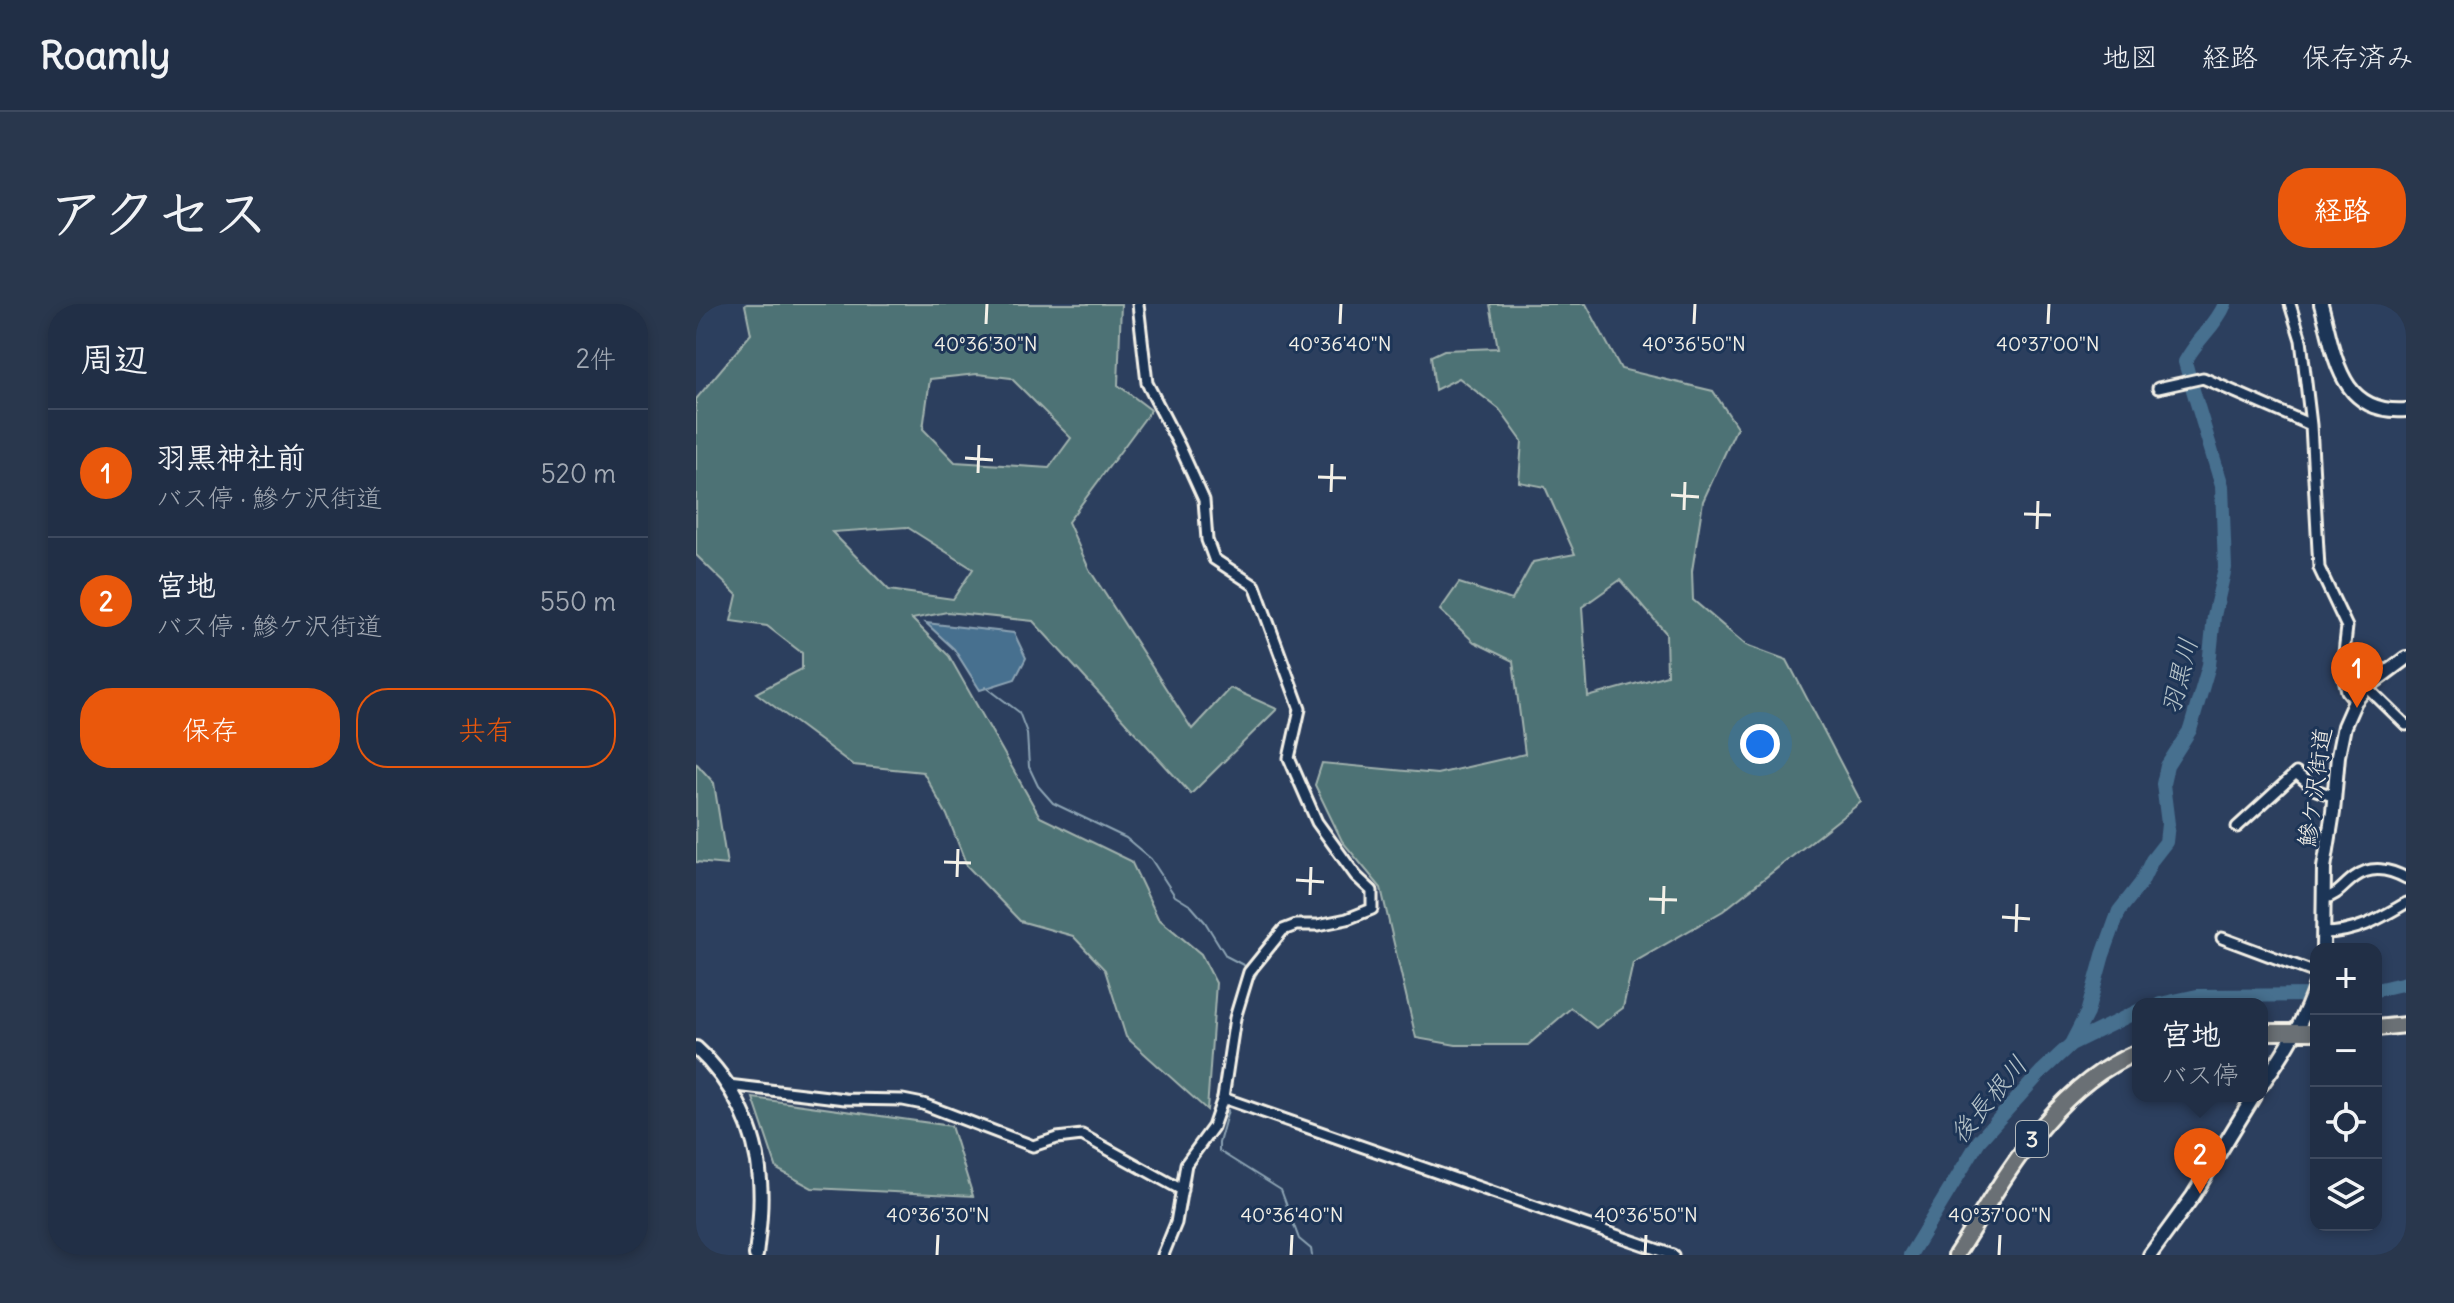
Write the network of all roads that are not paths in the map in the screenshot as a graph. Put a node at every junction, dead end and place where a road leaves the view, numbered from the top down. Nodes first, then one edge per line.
1 (1138, 304) edge
2 (2290, 304) edge
3 (2321, 304) edge
4 (2158, 388) dead end
5 (2406, 410) edge
6 (2311, 425) junction
7 (2406, 658) edge
8 (2367, 687) junction
9 (2355, 701) junction
10 (2405, 721) edge
11 (2335, 797) junction
12 (2237, 827) dead end
13 (2406, 878) edge
14 (2323, 899) junction
15 (2406, 903) edge
16 (2323, 933) junction
17 (2222, 938) dead end
18 (2323, 943) edge
19 (2310, 971) edge
20 (2310, 1003) edge
21 (2406, 1025) edge
22 (2382, 1027) edge
23 (2268, 1032) edge
24 (2310, 1032) edge
25 (2296, 1033) junction
26 (696, 1048) edge
27 (2132, 1055) edge
28 (2268, 1075) edge
29 (728, 1085) junction
30 (1223, 1098) junction
31 (2250, 1102) edge
32 (1182, 1190) junction
33 (756, 1255) edge
34 (1163, 1255) edge
35 (1673, 1255) edge
36 (1956, 1255) edge
37 (2150, 1255) edge

1 - 30 street
2 - 6 street
3 - 5 street
4 - 6 street
6 - 9 street
7 - 8 street, 鰺ケ沢街道
8 - 9 street, 鰺ケ沢街道
8 - 10 street
9 - 11 street, 鰺ケ沢街道
11 - 12 street
11 - 14 street, 鰺ケ沢街道
13 - 14 street
14 - 16 street, 鰺ケ沢街道
15 - 16 street
16 - 18 street, 鰺ケ沢街道
17 - 19 street
20 - 25 street
21 - 22 main road
23 - 25 main road
24 - 25 main road
25 - 28 street
26 - 29 street
27 - 36 main road, 3
29 - 32 street
29 - 33 street
30 - 32 street
30 - 35 street
31 - 37 street
32 - 34 street

